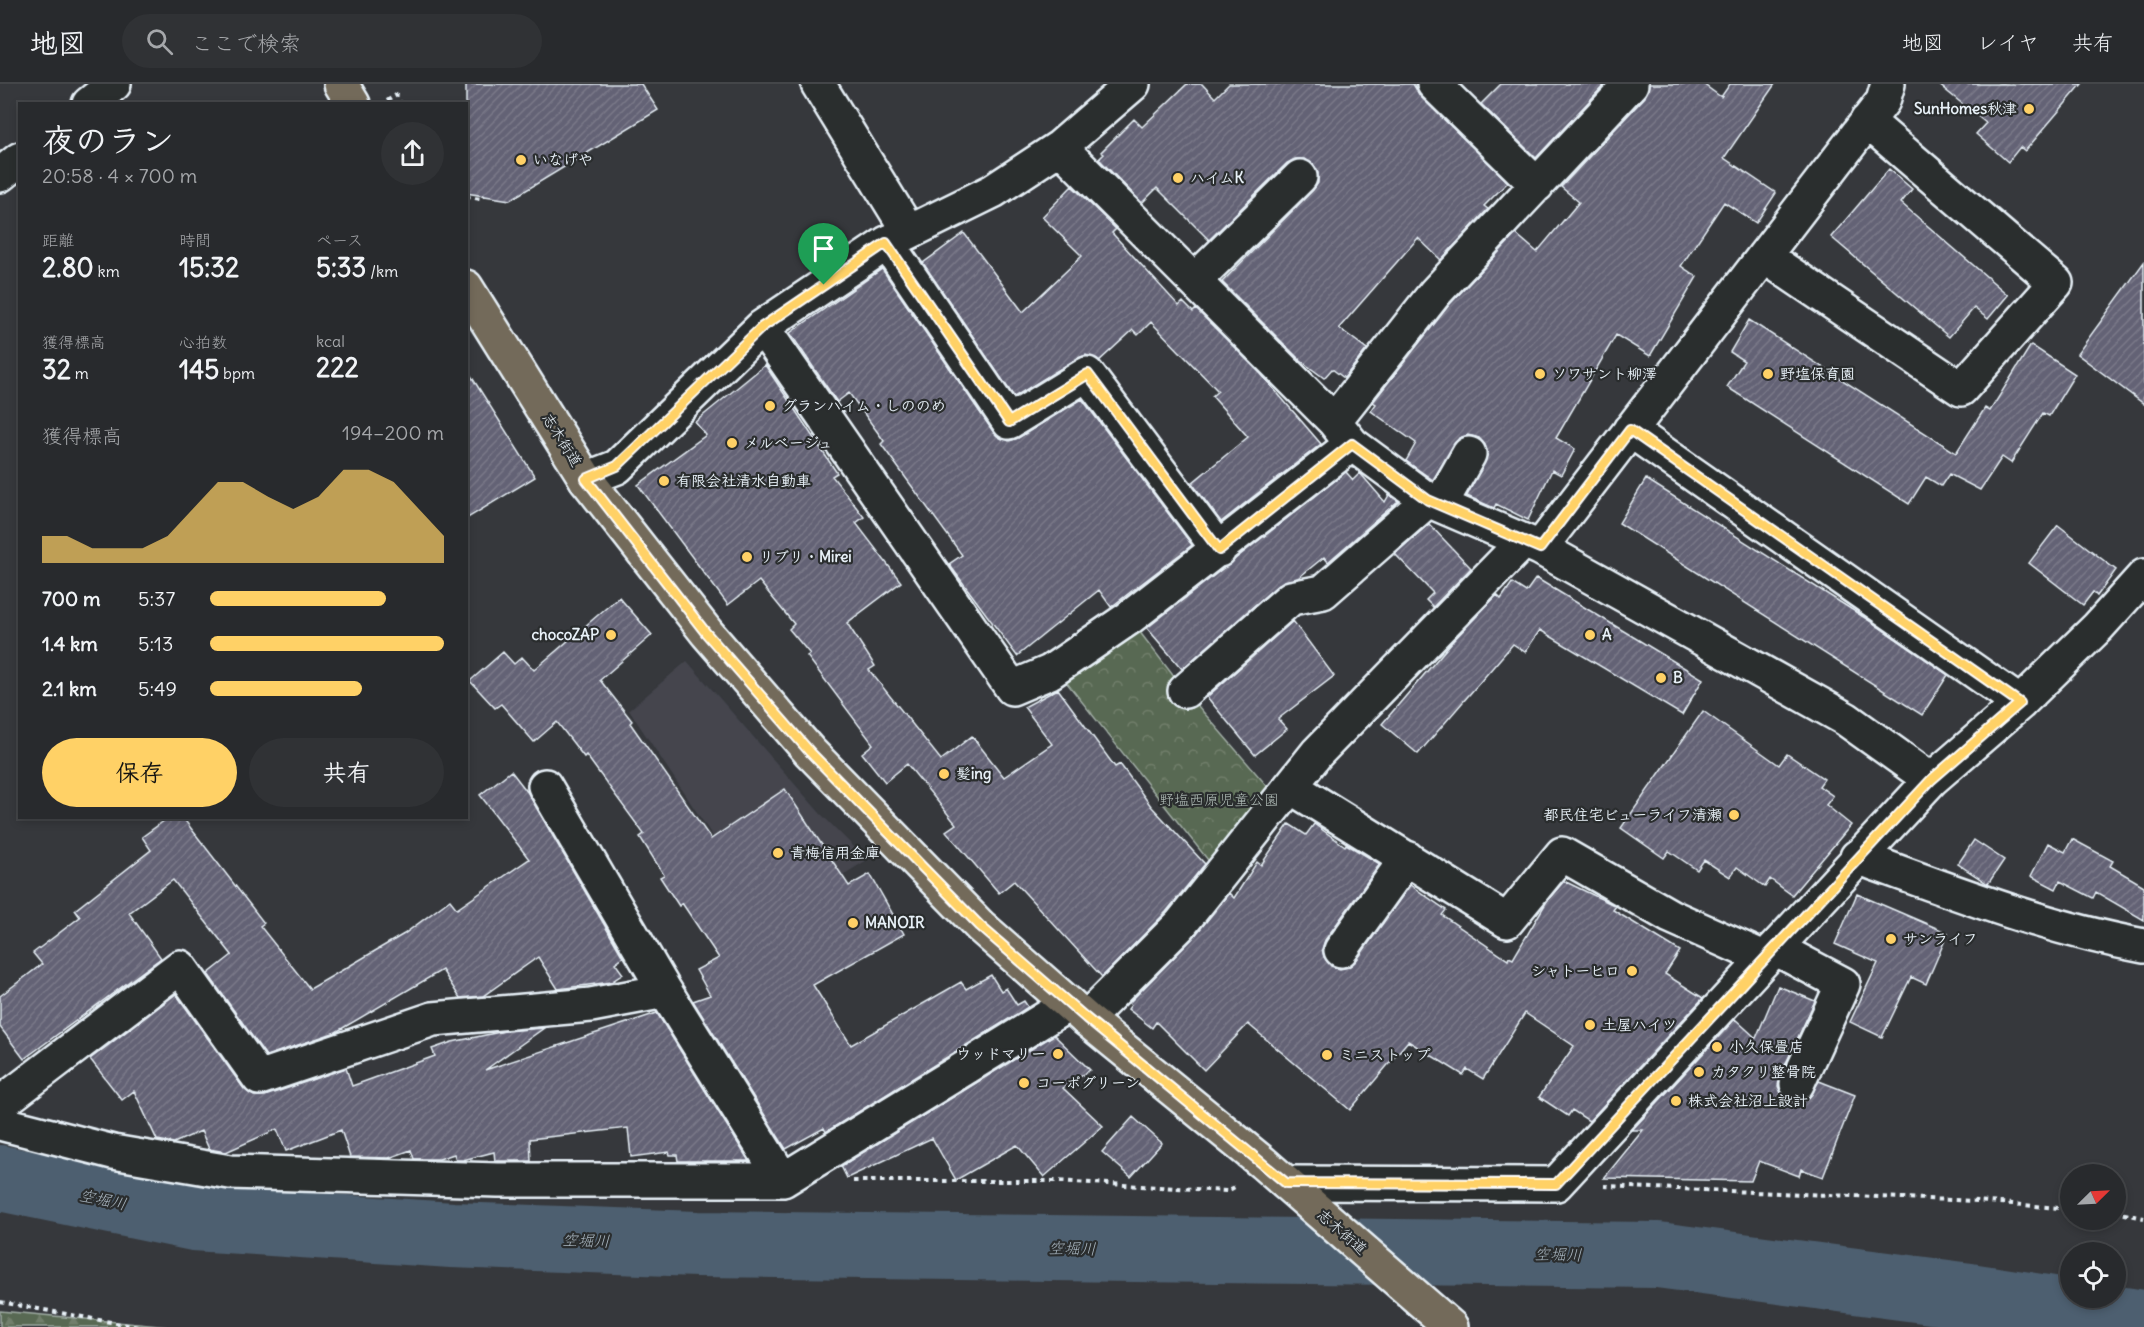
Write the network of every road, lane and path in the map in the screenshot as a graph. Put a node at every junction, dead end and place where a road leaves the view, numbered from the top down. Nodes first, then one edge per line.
1 (114, 84) edge
2 (341, 84) edge
3 (818, 84) edge
4 (1133, 84) edge
5 (1434, 84) edge
6 (1631, 84) edge
7 (1888, 84) edge
8 (92, 102) edge
9 (352, 102) edge
10 (386, 102) edge
11 (400, 102) edge
12 (1867, 122) junction
13 (1060, 147) junction
14 (1300, 177) dead end
15 (1537, 185) junction
16 (484, 195) dead end
17 (468, 196) edge
18 (898, 238) junction
19 (1764, 256) junction
20 (1195, 280) junction
21 (468, 290) edge
22 (762, 327) junction
23 (1630, 430) junction
24 (1343, 432) junction
25 (1469, 454) dead end
26 (586, 479) junction
27 (1434, 502) junction
28 (1531, 546) junction
29 (1219, 550) junction
30 (2144, 576) edge
31 (1185, 691) dead end
32 (2020, 703) junction
33 (1931, 780) junction
34 (544, 786) dead end
35 (1292, 787) junction
36 (1857, 857) junction
37 (1407, 858) junction
38 (2144, 946) edge
39 (1341, 950) dead end
40 (1769, 953) junction
41 (665, 991) junction
42 (1078, 1011) junction
43 (1797, 1084) dead end
44 (0, 1104) edge
45 (0, 1123) edge
46 (783, 1180) junction
47 (842, 1181) dead end
48 (1246, 1182) dead end
49 (1556, 1184) junction
50 (1296, 1191) junction
51 (2060, 1208) edge
52 (2126, 1214) edge
53 (2144, 1218) edge
54 (0, 1302) edge
55 (138, 1327) edge
56 (1451, 1327) edge

1 - 8 street
2 - 9 main road
3 - 18 street
4 - 13 street
5 - 15 street
6 - 15 street
7 - 12 street
10 - 11 path
12 - 19 street
12 - 19 street
13 - 18 street
13 - 20 street
14 - 20 street
15 - 24 street
16 - 17 path
18 - 22 street
18 - 29 street
19 - 23 street
20 - 24 street
21 - 26 main road, 志木街道
22 - 26 street
22 - 29 street
23 - 28 street
23 - 32 street
24 - 27 street
24 - 29 street
25 - 27 street
26 - 42 main road, 志木街道
27 - 28 street
27 - 31 street
28 - 33 street
28 - 35 street
30 - 32 street
32 - 33 street
33 - 36 street
34 - 41 street
35 - 37 street
35 - 42 street
36 - 38 street
36 - 40 street
37 - 39 street
37 - 40 street
40 - 43 street
40 - 49 street
41 - 44 street
41 - 46 street
42 - 46 street
42 - 50 main road, 志木街道
45 - 46 street
47 - 48 path
49 - 50 street
49 - 51 path
50 - 56 main road, 志木街道
52 - 53 path
54 - 55 path

